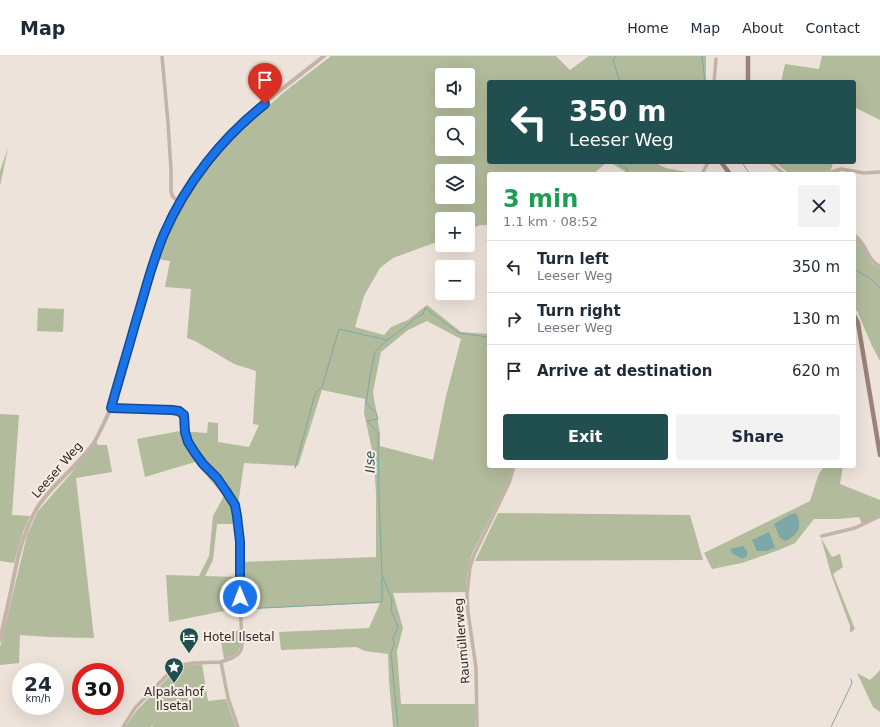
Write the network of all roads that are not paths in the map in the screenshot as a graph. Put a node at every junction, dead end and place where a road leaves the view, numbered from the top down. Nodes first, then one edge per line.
1 (162, 56) edge
2 (324, 56) edge
3 (748, 56) edge
4 (716, 59) dead end
5 (714, 80) edge
6 (748, 80) edge
7 (772, 164) edge
8 (782, 172) edge
9 (832, 172) edge
10 (880, 172) edge
11 (180, 203) junction
12 (856, 236) edge
13 (880, 266) edge
14 (856, 319) edge
15 (111, 408) junction
16 (880, 455) edge
17 (513, 468) edge
18 (880, 516) edge
19 (822, 536) dead end
20 (0, 640) edge
21 (221, 662) junction
22 (123, 727) edge
23 (238, 727) edge
24 (477, 727) edge

1 - 11 street
2 - 11 street, Leeser Weg
3 - 6 main road
4 - 5 street
7 - 8 street
9 - 10 street
11 - 15 street, Leeser Weg
12 - 13 street
14 - 16 main road
15 - 20 street, Leeser Weg
15 - 21 street
17 - 24 street, Raumüllerweg
18 - 19 street
21 - 22 street
21 - 23 street

